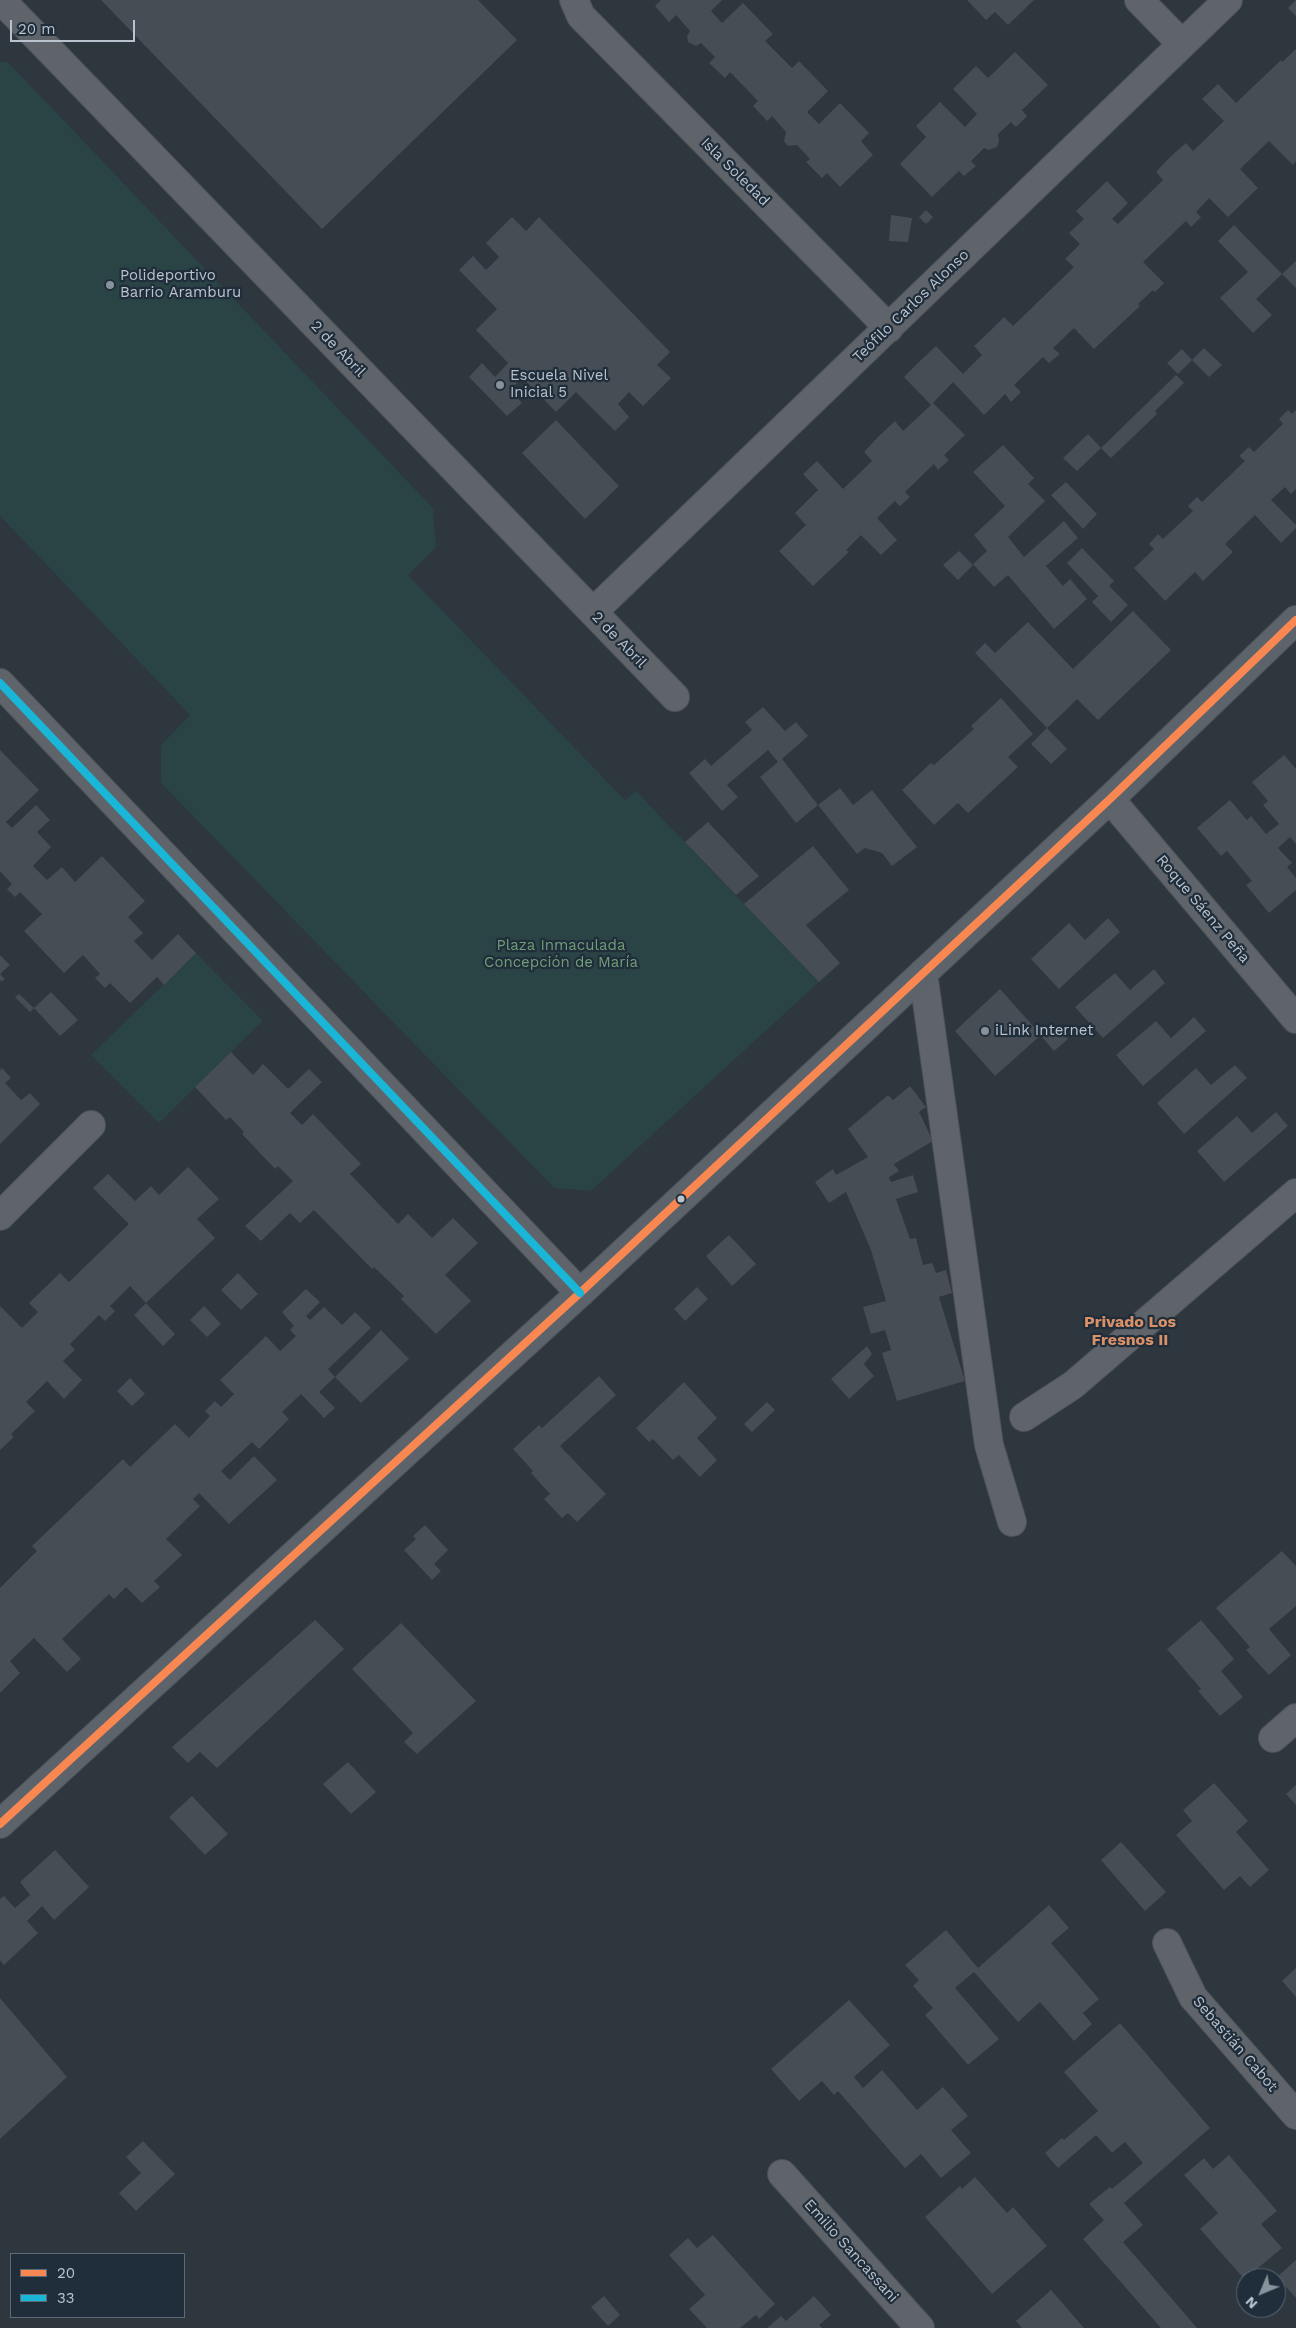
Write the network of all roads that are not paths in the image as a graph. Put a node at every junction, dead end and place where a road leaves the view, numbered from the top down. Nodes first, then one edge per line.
1 (1, 0) edge
2 (1139, 0) edge
3 (1228, 0) edge
4 (577, 8) edge
5 (1182, 44) junction
6 (889, 328) junction
7 (593, 612) junction
8 (1296, 620) edge
9 (0, 684) edge
10 (675, 697) dead end
11 (1110, 799) junction
12 (923, 973) junction
13 (1296, 1019) edge
14 (91, 1126) dead end
15 (1296, 1193) edge
16 (0, 1216) edge
17 (580, 1293) junction
18 (1024, 1416) dead end
19 (1012, 1522) dead end
20 (1296, 1718) edge
21 (1273, 1738) dead end
22 (0, 1824) edge
23 (1168, 1943) dead end
24 (1296, 2114) edge
25 (782, 2174) dead end
26 (920, 2328) edge

1 - 7 street, 2 de Abril
2 - 5 street
3 - 5 street, Teófilo Carlos Alonso
4 - 6 street, Isla Soledad
5 - 6 street, Teófilo Carlos Alonso
6 - 7 street, Teófilo Carlos Alonso
7 - 10 street, 2 de Abril
8 - 11 main road
9 - 17 street
11 - 12 main road
11 - 13 street, Roque Sáenz Peña
12 - 17 main road
12 - 19 street
14 - 16 street
15 - 18 street
17 - 22 main road
20 - 21 street
23 - 24 street, Sebastián Cabot
25 - 26 street, Emilio Sancassani

